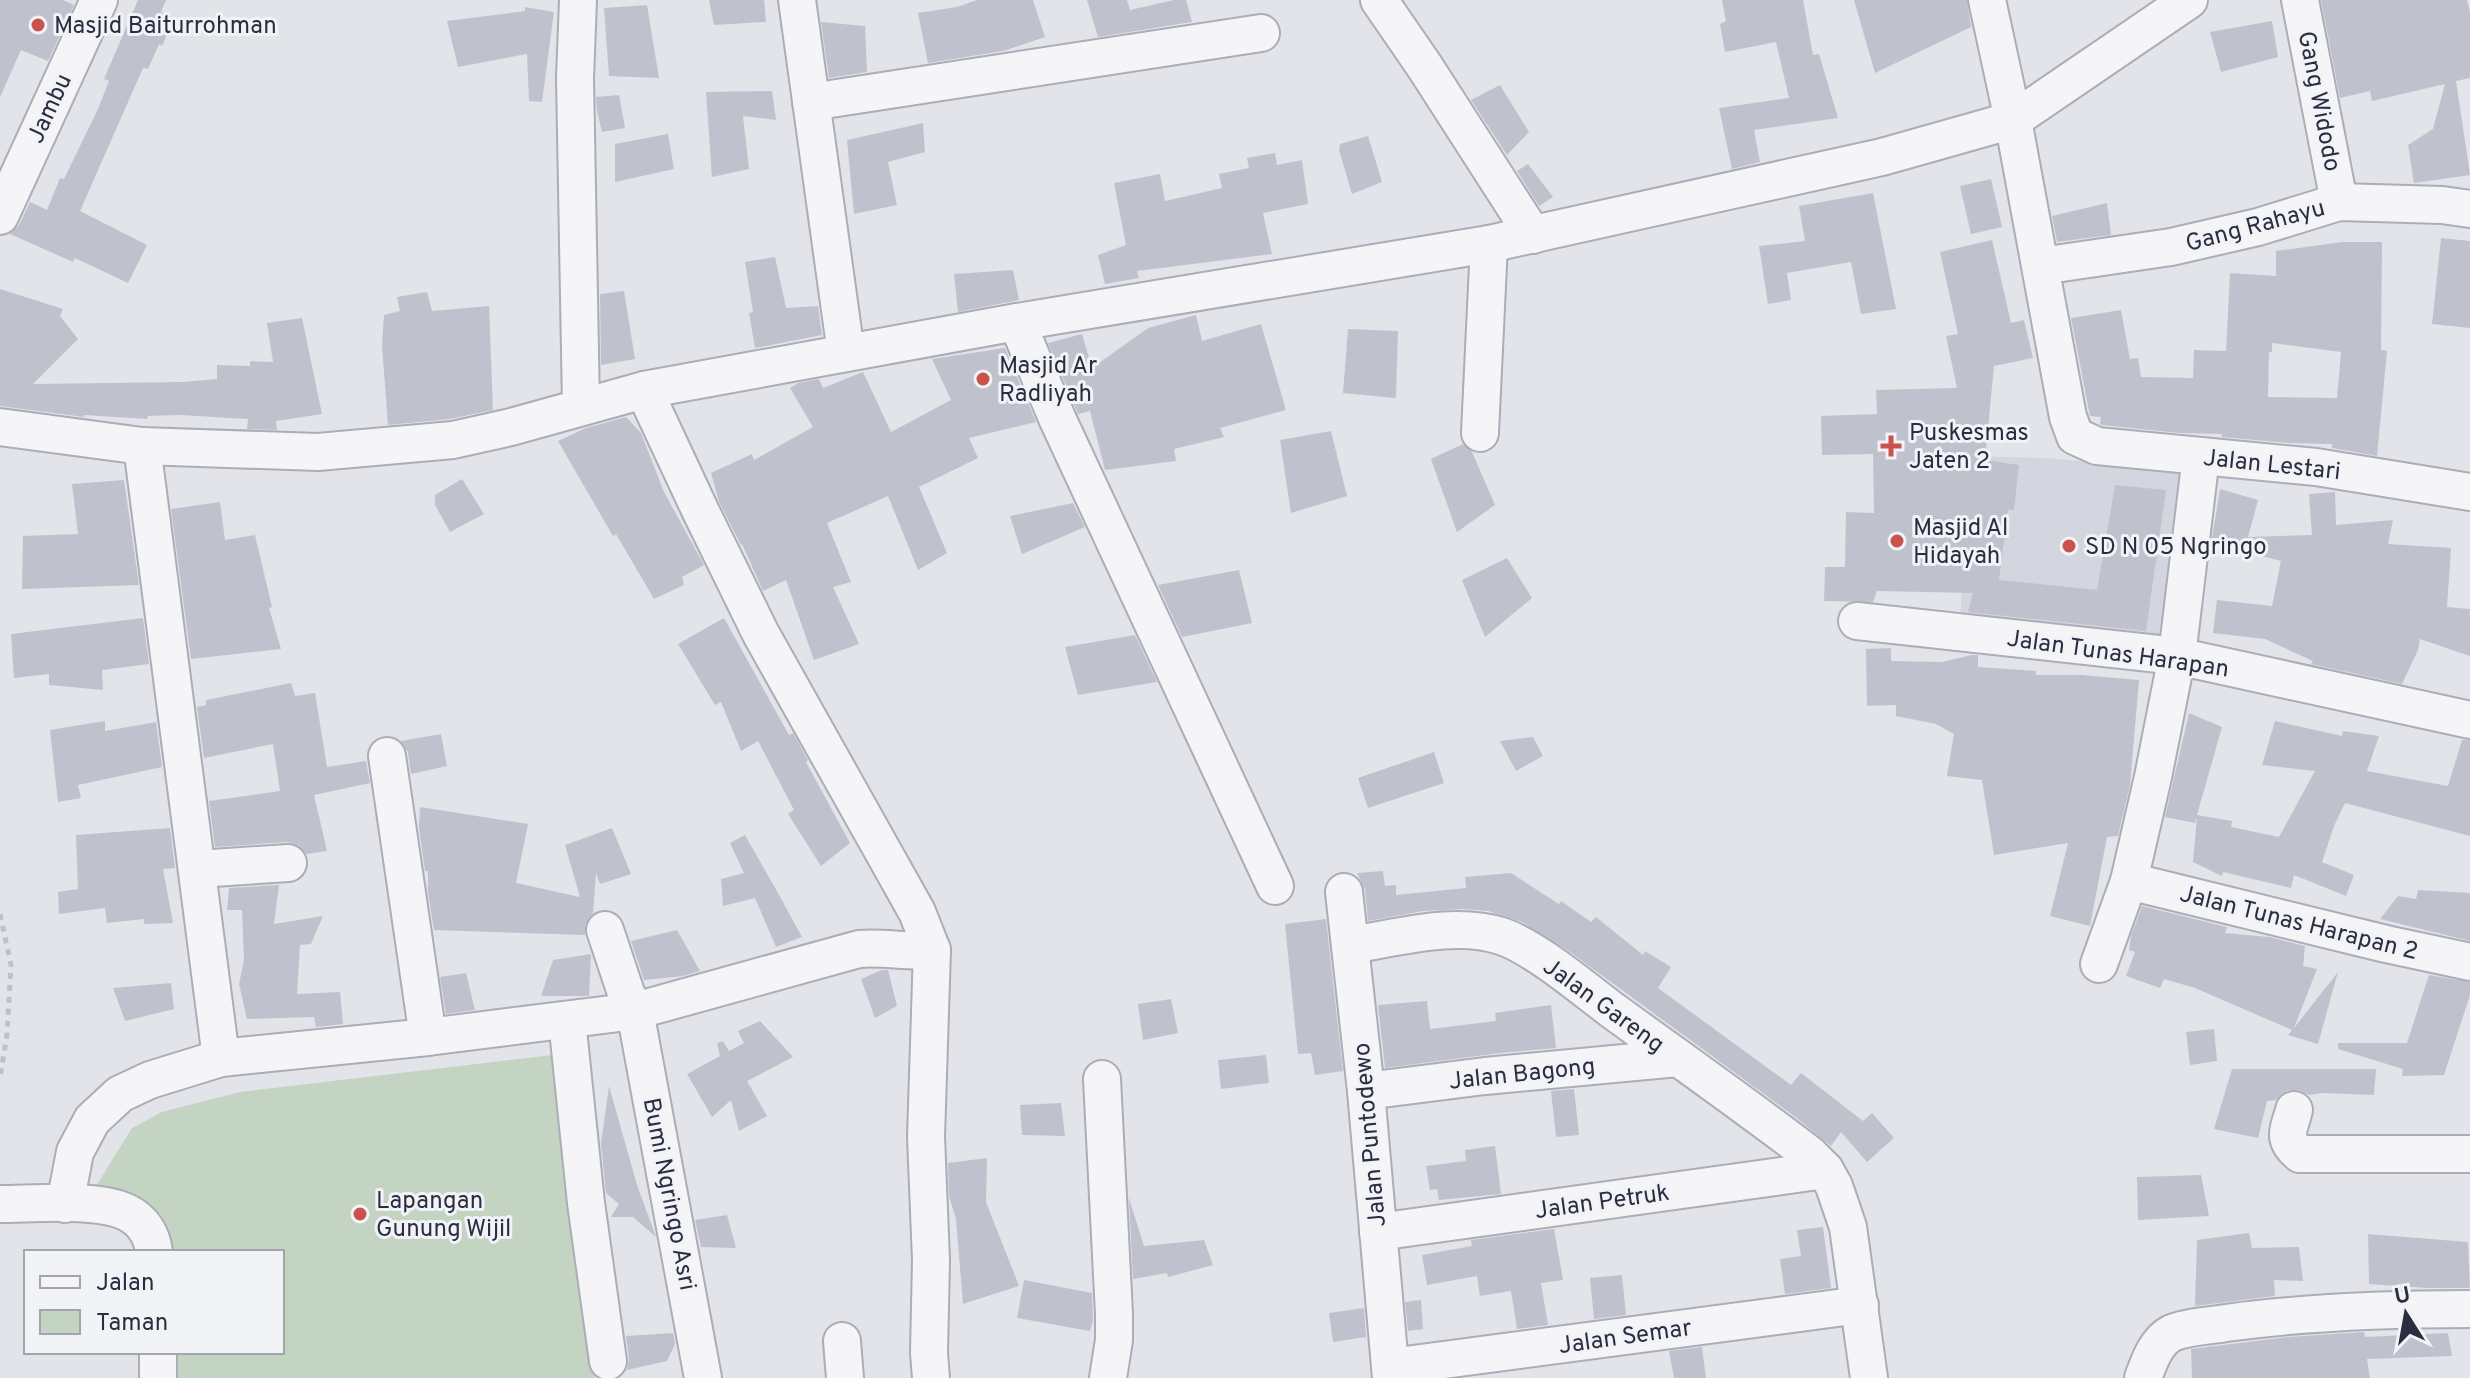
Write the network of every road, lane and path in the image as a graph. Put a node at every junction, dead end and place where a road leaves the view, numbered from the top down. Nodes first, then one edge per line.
1 (99, 0) edge
2 (578, 0) edge
3 (797, 0) edge
4 (1379, 0) edge
5 (1987, 0) edge
6 (2189, 0) edge
7 (2300, 0) edge
8 (1261, 33) dead end
9 (811, 102) junction
10 (2013, 120) junction
11 (14, 147) edge
12 (2339, 202) junction
13 (2470, 209) edge
14 (0, 216) edge
15 (1533, 235) junction
16 (1489, 244) junction
17 (2041, 266) junction
18 (1017, 322) junction
19 (846, 353) junction
20 (644, 390) junction
21 (581, 406) junction
22 (0, 427) edge
23 (1480, 433) dead end
24 (142, 446) junction
25 (2201, 456) junction
26 (2470, 492) edge
27 (1857, 621) dead end
28 (2177, 656) junction
29 (2470, 720) edge
30 (387, 756) dead end
31 (288, 863) dead end
32 (198, 869) junction
33 (2129, 881) junction
34 (1275, 886) dead end
35 (1344, 892) dead end
36 (0, 914) edge
37 (605, 930) dead end
38 (1350, 945) junction
39 (932, 950) junction
40 (2470, 962) edge
41 (2099, 964) dead end
42 (635, 1011) junction
43 (567, 1020) junction
44 (428, 1037) junction
45 (221, 1058) junction
46 (1678, 1058) junction
47 (0, 1077) edge
48 (1102, 1079) dead end
49 (1366, 1091) junction
50 (2294, 1110) dead end
51 (2470, 1154) edge
52 (1825, 1170) junction
53 (0, 1204) edge
54 (65, 1204) junction
55 (1378, 1232) junction
56 (154, 1250) edge
57 (1860, 1305) junction
58 (2470, 1309) edge
59 (842, 1341) dead end
60 (158, 1354) edge
61 (608, 1361) dead end
62 (1391, 1373) edge
63 (158, 1378) edge
64 (703, 1378) edge
65 (845, 1378) edge
66 (931, 1378) edge
67 (1108, 1378) edge
68 (1869, 1378) edge
69 (2143, 1378) edge

1 - 11 street, Jambu
2 - 21 street
3 - 9 street
4 - 15 street
5 - 10 street
6 - 10 street
7 - 12 street, Gang Widodo
8 - 9 street
9 - 19 street
10 - 15 street
10 - 17 street
11 - 14 street, Jambu
12 - 13 street, Gang Rahayu
12 - 17 street, Gang Rahayu
15 - 16 street
16 - 18 street
16 - 23 street
17 - 25 street, Jalan Lestari
18 - 19 street
18 - 34 street
19 - 20 street
20 - 21 street
20 - 39 street
21 - 24 street
22 - 24 street
24 - 32 street
25 - 26 street, Jalan Lestari
25 - 28 street
27 - 28 street, Jalan Tunas Harapan
28 - 29 street, Jalan Tunas Harapan
28 - 33 street
30 - 44 street
31 - 32 street
32 - 45 street
33 - 40 street, Jalan Tunas Harapan 2
33 - 41 street
35 - 38 street, Jalan Puntodewo
36 - 47 path
37 - 42 street, Bumi Ngringo Asri
38 - 46 street, Jalan Gareng
38 - 49 street, Jalan Puntodewo
39 - 42 street
39 - 66 street
42 - 43 street
42 - 64 street, Bumi Ngringo Asri
43 - 44 street
43 - 61 street
44 - 45 street
45 - 54 street
46 - 49 street, Jalan Bagong
46 - 52 street, Jalan Gareng
48 - 67 street
49 - 55 street, Jalan Puntodewo
50 - 51 street
52 - 55 street, Jalan Petruk
52 - 57 street
53 - 54 street
54 - 56 street
55 - 62 street, Jalan Puntodewo
57 - 62 street, Jalan Semar
57 - 68 street
58 - 69 street
59 - 65 street
60 - 63 street

